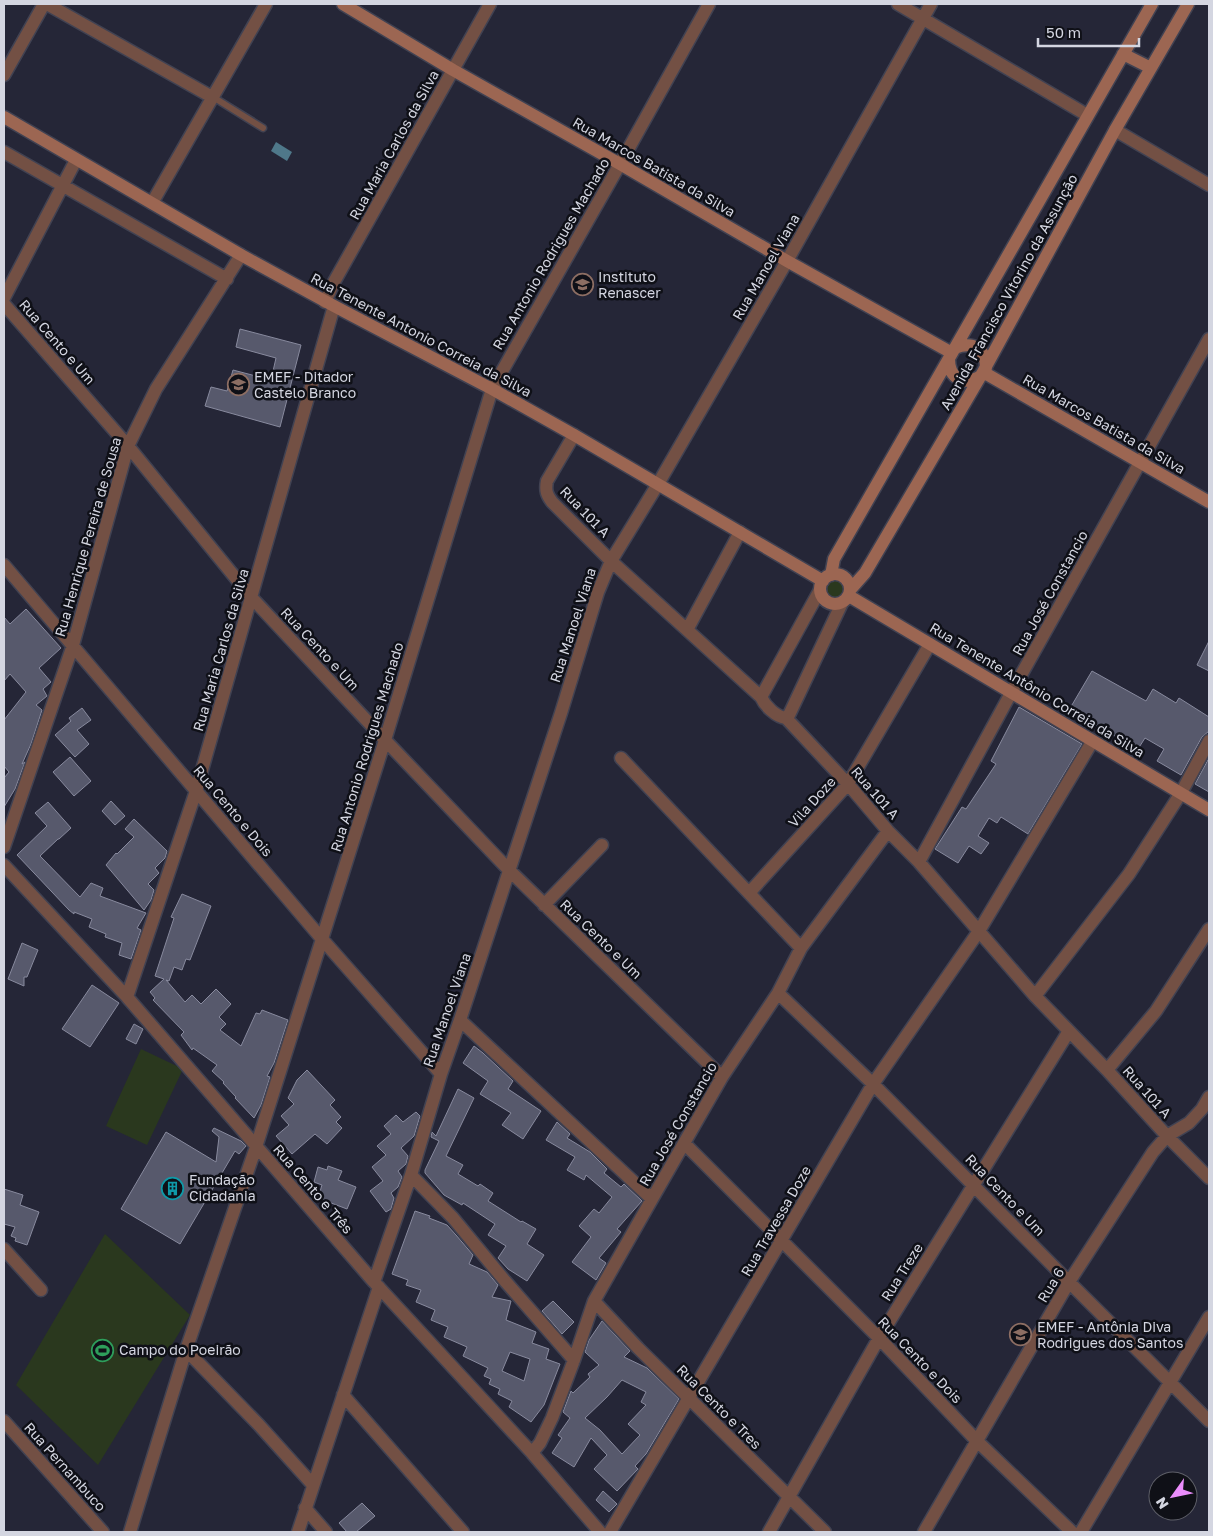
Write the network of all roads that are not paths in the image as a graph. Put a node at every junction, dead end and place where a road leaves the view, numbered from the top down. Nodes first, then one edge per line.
1 (46, 4) edge
2 (266, 4) edge
3 (342, 4) edge
4 (490, 4) edge
5 (709, 4) edge
6 (898, 4) edge
7 (931, 4) edge
8 (1152, 4) edge
9 (1188, 4) edge
10 (923, 18) junction
11 (1123, 54) junction
12 (1151, 68) junction
13 (453, 70) junction
14 (4, 75) edge
15 (212, 97) junction
16 (1087, 115) junction
17 (4, 117) edge
18 (263, 128) dead end
19 (1115, 130) junction
20 (4, 152) edge
21 (76, 160) junction
22 (620, 164) junction
23 (62, 185) junction
24 (1209, 185) edge
25 (152, 203) junction
26 (241, 255) junction
27 (787, 262) junction
28 (227, 279) junction
29 (4, 298) edge
30 (4, 304) edge
31 (329, 304) junction
32 (1209, 339) edge
33 (952, 353) junction
34 (983, 372) junction
35 (492, 389) junction
36 (574, 435) junction
37 (128, 446) junction
38 (1140, 462) junction
39 (658, 484) junction
40 (1209, 502) edge
41 (740, 532) junction
42 (611, 561) junction
43 (4, 565) edge
44 (825, 582) junction
45 (847, 596) junction
46 (252, 598) junction
47 (687, 630) junction
48 (930, 644) junction
49 (73, 645) junction
50 (1011, 693) junction
51 (761, 697) junction
52 (786, 718) junction
53 (385, 740) junction
54 (1209, 741) edge
55 (1092, 742) junction
56 (621, 758) dead end
57 (848, 784) junction
58 (196, 791) junction
59 (1181, 793) junction
60 (1209, 810) edge
61 (888, 831) junction
62 (602, 845) dead end
63 (4, 846) edge
64 (918, 862) junction
65 (4, 865) edge
66 (509, 870) junction
67 (749, 893) junction
68 (544, 905) junction
69 (1209, 928) edge
70 (978, 931) junction
71 (322, 939) junction
72 (801, 948) junction
73 (778, 993) junction
74 (1035, 996) junction
75 (127, 998) junction
76 (460, 1020) junction
77 (1069, 1032) junction
78 (1107, 1070) junction
79 (441, 1074) junction
80 (722, 1077) junction
81 (873, 1084) junction
82 (1209, 1097) edge
83 (1167, 1136) junction
84 (684, 1143) junction
85 (256, 1147) junction
86 (411, 1175) junction
87 (1209, 1178) edge
88 (974, 1185) junction
89 (652, 1199) junction
90 (782, 1241) junction
91 (4, 1248) edge
92 (1069, 1282) junction
93 (376, 1284) junction
94 (41, 1290) dead end
95 (594, 1301) junction
96 (1209, 1317) edge
97 (879, 1338) junction
98 (186, 1350) junction
99 (574, 1360) junction
100 (1170, 1381) junction
101 (343, 1395) junction
102 (690, 1398) junction
103 (1209, 1420) edge
104 (4, 1421) edge
105 (977, 1441) junction
106 (532, 1453) junction
107 (313, 1485) junction
108 (789, 1497) junction
109 (305, 1508) junction
110 (103, 1532) edge
111 (130, 1532) edge
112 (298, 1532) edge
113 (326, 1532) edge
114 (463, 1532) edge
115 (600, 1532) edge
116 (610, 1532) edge
117 (769, 1532) edge
118 (825, 1532) edge
119 (924, 1532) edge
120 (1072, 1532) edge
121 (1081, 1532) edge

1 - 14 street
1 - 15 street
2 - 15 street
3 - 13 main road, Rua Marcos Batista da Silva
4 - 13 street, Rua Maria Carlos da Silva
5 - 22 street, Rua Antonio Rodrigues Machado
6 - 10 street
7 - 10 street, Rua Manoel Viana
8 - 11 main road, Avenida Francisco Vitorino da Assunção
9 - 12 main road, Avenida Francisco Vitorino da Assunção
10 - 16 street
10 - 27 street, Rua Manoel Viana
11 - 12 main road
11 - 16 main road, Avenida Francisco Vitorino da Assunção
12 - 19 main road, Avenida Francisco Vitorino da Assunção
13 - 22 main road, Rua Marcos Batista da Silva
13 - 31 street, Rua Maria Carlos da Silva
15 - 18 lane
15 - 25 street
16 - 33 main road, Avenida Francisco Vitorino da Assunção
17 - 21 main road, Rua Tenente Antonio Correia da Silva
19 - 24 street
19 - 34 main road, Avenida Francisco Vitorino da Assunção
20 - 23 street
21 - 23 street
21 - 25 main road, Rua Tenente Antonio Correia da Silva
22 - 27 main road, Rua Marcos Batista da Silva
22 - 35 street, Rua Antonio Rodrigues Machado
23 - 28 street
23 - 29 street
25 - 26 main road, Rua Tenente Antonio Correia da Silva
26 - 28 street, Rua Henrique Pereira de Sousa
26 - 31 main road, Rua Tenente Antonio Correia da Silva
27 - 33 main road, Rua Marcos Batista da Silva
27 - 39 street, Rua Manoel Viana
28 - 37 street, Rua Henrique Pereira de Sousa
30 - 37 street, Rua Cento e Um
31 - 35 main road, Rua Tenente Antonio Correia da Silva
31 - 46 street, Rua Maria Carlos da Silva
32 - 38 street, Rua José Constancio
33 - 34 main road
33 - 34 main road
33 - 44 main road, Avenida Francisco Vitorino da Assunção
34 - 38 main road, Rua Marcos Batista da Silva
34 - 45 main road, Avenida Francisco Vitorino da Assunção
35 - 36 main road, Rua Tenente Antonio Correia da Silva
35 - 53 street, Rua Antonio Rodrigues Machado
36 - 39 main road, Rua Tenente Antonio Correia da Silva
36 - 42 street, Rua 101 A
37 - 46 street, Rua Cento e Um
37 - 49 street, Rua Henrique Pereira de Sousa
38 - 40 main road, Rua Marcos Batista da Silva
38 - 50 street, Rua José Constancio
39 - 41 main road, Rua Tenente Antonio Correia da Silva
39 - 42 street, Rua Manoel Viana
41 - 44 main road, Rua Tenente Antonio Correia da Silva
41 - 47 street
42 - 47 street, Rua 101 A
42 - 66 street, Rua Manoel Viana
43 - 49 street, Rua Cento e Dois
44 - 45 main road
44 - 45 main road
44 - 51 street
45 - 48 main road, Rua Tenente Antônio Correia da Silva
45 - 52 street
46 - 53 street, Rua Cento e Um
46 - 58 street, Rua Maria Carlos da Silva
47 - 51 street, Rua 101 A
48 - 50 main road, Rua Tenente Antônio Correia da Silva
48 - 57 street, Vila Doze
49 - 58 street, Rua Cento e Dois
49 - 63 street, Rua Henrique Pereira de Sousa
50 - 55 main road, Rua Tenente Antônio Correia da Silva
50 - 64 street, Rua José Constancio
51 - 52 street, Rua 101 A
52 - 57 street, Rua 101 A
53 - 66 street, Rua Cento e Um
53 - 71 street, Rua Antonio Rodrigues Machado
54 - 59 street
55 - 59 main road, Rua Tenente Antônio Correia da Silva
55 - 70 street, Rua Travessa Doze
56 - 67 street
57 - 61 street, Rua 101 A
57 - 67 street, Vila Doze
58 - 71 street, Rua Cento e Dois
58 - 75 street, Rua Maria Carlos da Silva
59 - 60 main road, Rua Tenente Antônio Correia da Silva
59 - 74 street
61 - 64 street, Rua 101 A
61 - 72 street, Rua José Constancio
62 - 68 street
64 - 70 street, Rua 101 A
65 - 75 street, Rua Cento e Três
66 - 68 street, Rua Cento e Um
66 - 76 street, Rua Manoel Viana
67 - 72 street
68 - 80 street, Rua Cento e Um
69 - 78 street
70 - 74 street, Rua 101 A
70 - 81 street, Rua Travessa Doze
71 - 79 street, Rua Cento e Dois
71 - 85 street, Rua Antonio Rodrigues Machado
72 - 73 street, Rua José Constancio
73 - 80 street, Rua José Constancio
73 - 81 street, Rua Cento e Um
74 - 77 street, Rua 101 A
75 - 85 street, Rua Cento e Três
76 - 79 street, Rua Manoel Viana
76 - 89 street
77 - 78 street, Rua 101 A
77 - 88 street, Rua Treze
78 - 83 street, Rua 101 A
79 - 86 street, Rua Manoel Viana
80 - 84 street, Rua José Constancio
81 - 88 street, Rua Cento e Um
81 - 90 street, Rua Travessa Doze
82 - 83 street, Rua 6
83 - 87 street, Rua 101 A
83 - 92 street, Rua 6
84 - 89 street, Rua José Constancio
84 - 90 street, Rua Cento e Dois
85 - 93 street, Rua Cento e Três
85 - 98 street, Rua Antonio Rodrigues Machado
86 - 93 street, Rua Manoel Viana
86 - 99 street
88 - 92 street, Rua Cento e Um
88 - 97 street, Rua Treze
89 - 95 street, Rua José Constancio
90 - 97 street, Rua Cento e Dois
90 - 102 street, Rua Travessa Doze
91 - 94 street
92 - 100 street, Rua Cento e Um
92 - 105 street, Rua 6
93 - 101 street, Rua Manoel Viana
93 - 106 street, Rua Cento e Três
95 - 99 street, Rua José Constancio
95 - 102 street, Rua Cento e Tres
96 - 100 street
97 - 105 street, Rua Cento e Dois
97 - 108 street, Rua Treze
98 - 107 street
98 - 111 street, Rua Antonio Rodrigues Machado
99 - 106 street, Rua José Constancio
100 - 103 street, Rua Cento e Um
100 - 121 street
101 - 107 street, Rua Manoel Viana
101 - 114 street
102 - 108 street, Rua Cento e Tres
102 - 116 street, Rua Travessa Doze
104 - 110 street, Rua Pernambuco
105 - 119 street, Rua 6
105 - 120 street, Rua Cento e Dois
106 - 115 street, Rua Cento e Três
107 - 109 street, Rua Manoel Viana
108 - 117 street, Rua Treze
108 - 118 street, Rua Cento e Tres
109 - 112 street, Rua Manoel Viana
109 - 113 street

